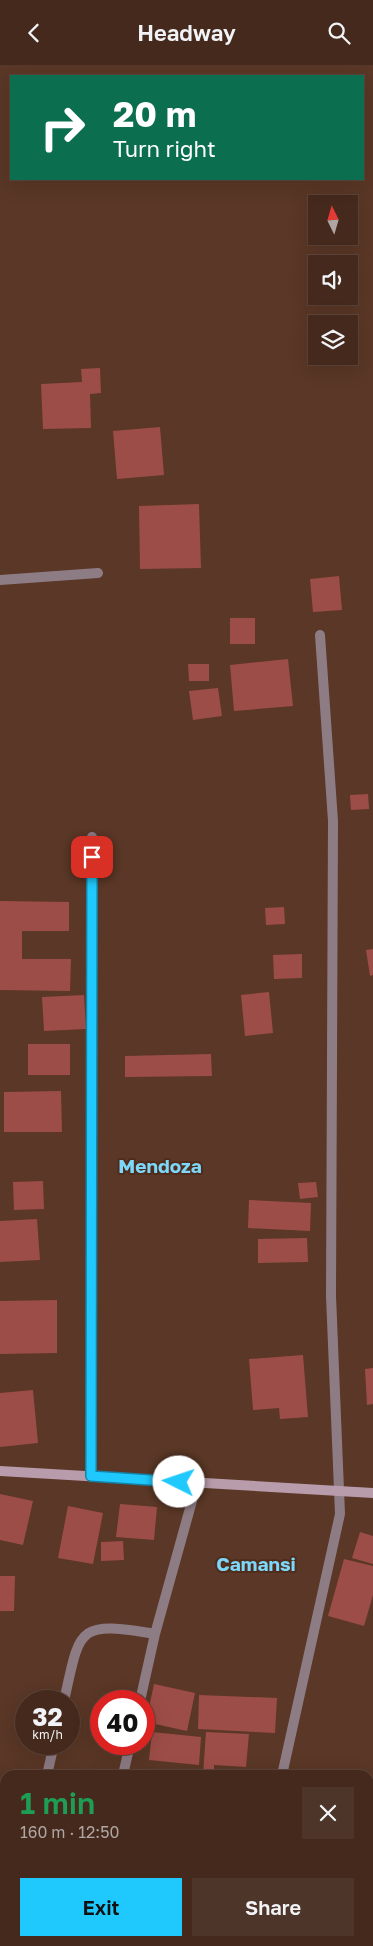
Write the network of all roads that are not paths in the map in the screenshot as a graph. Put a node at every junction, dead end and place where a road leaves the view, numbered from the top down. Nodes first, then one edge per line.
1 (98, 573) dead end
2 (0, 580) edge
3 (320, 635) dead end
4 (92, 837) dead end
5 (0, 1471) edge
6 (91, 1476) junction
7 (197, 1483) junction
8 (339, 1491) junction
9 (373, 1493) edge
10 (155, 1634) junction
11 (66, 1690) edge
12 (142, 1690) edge
13 (52, 1755) edge
14 (128, 1755) edge
15 (48, 1770) edge
16 (124, 1770) edge
17 (283, 1770) edge

1 - 2 street
3 - 8 street
4 - 6 street
5 - 6 street
6 - 7 street
7 - 8 street
7 - 10 street
8 - 9 street
8 - 17 street
10 - 11 street
10 - 12 street
13 - 15 street
14 - 16 street

